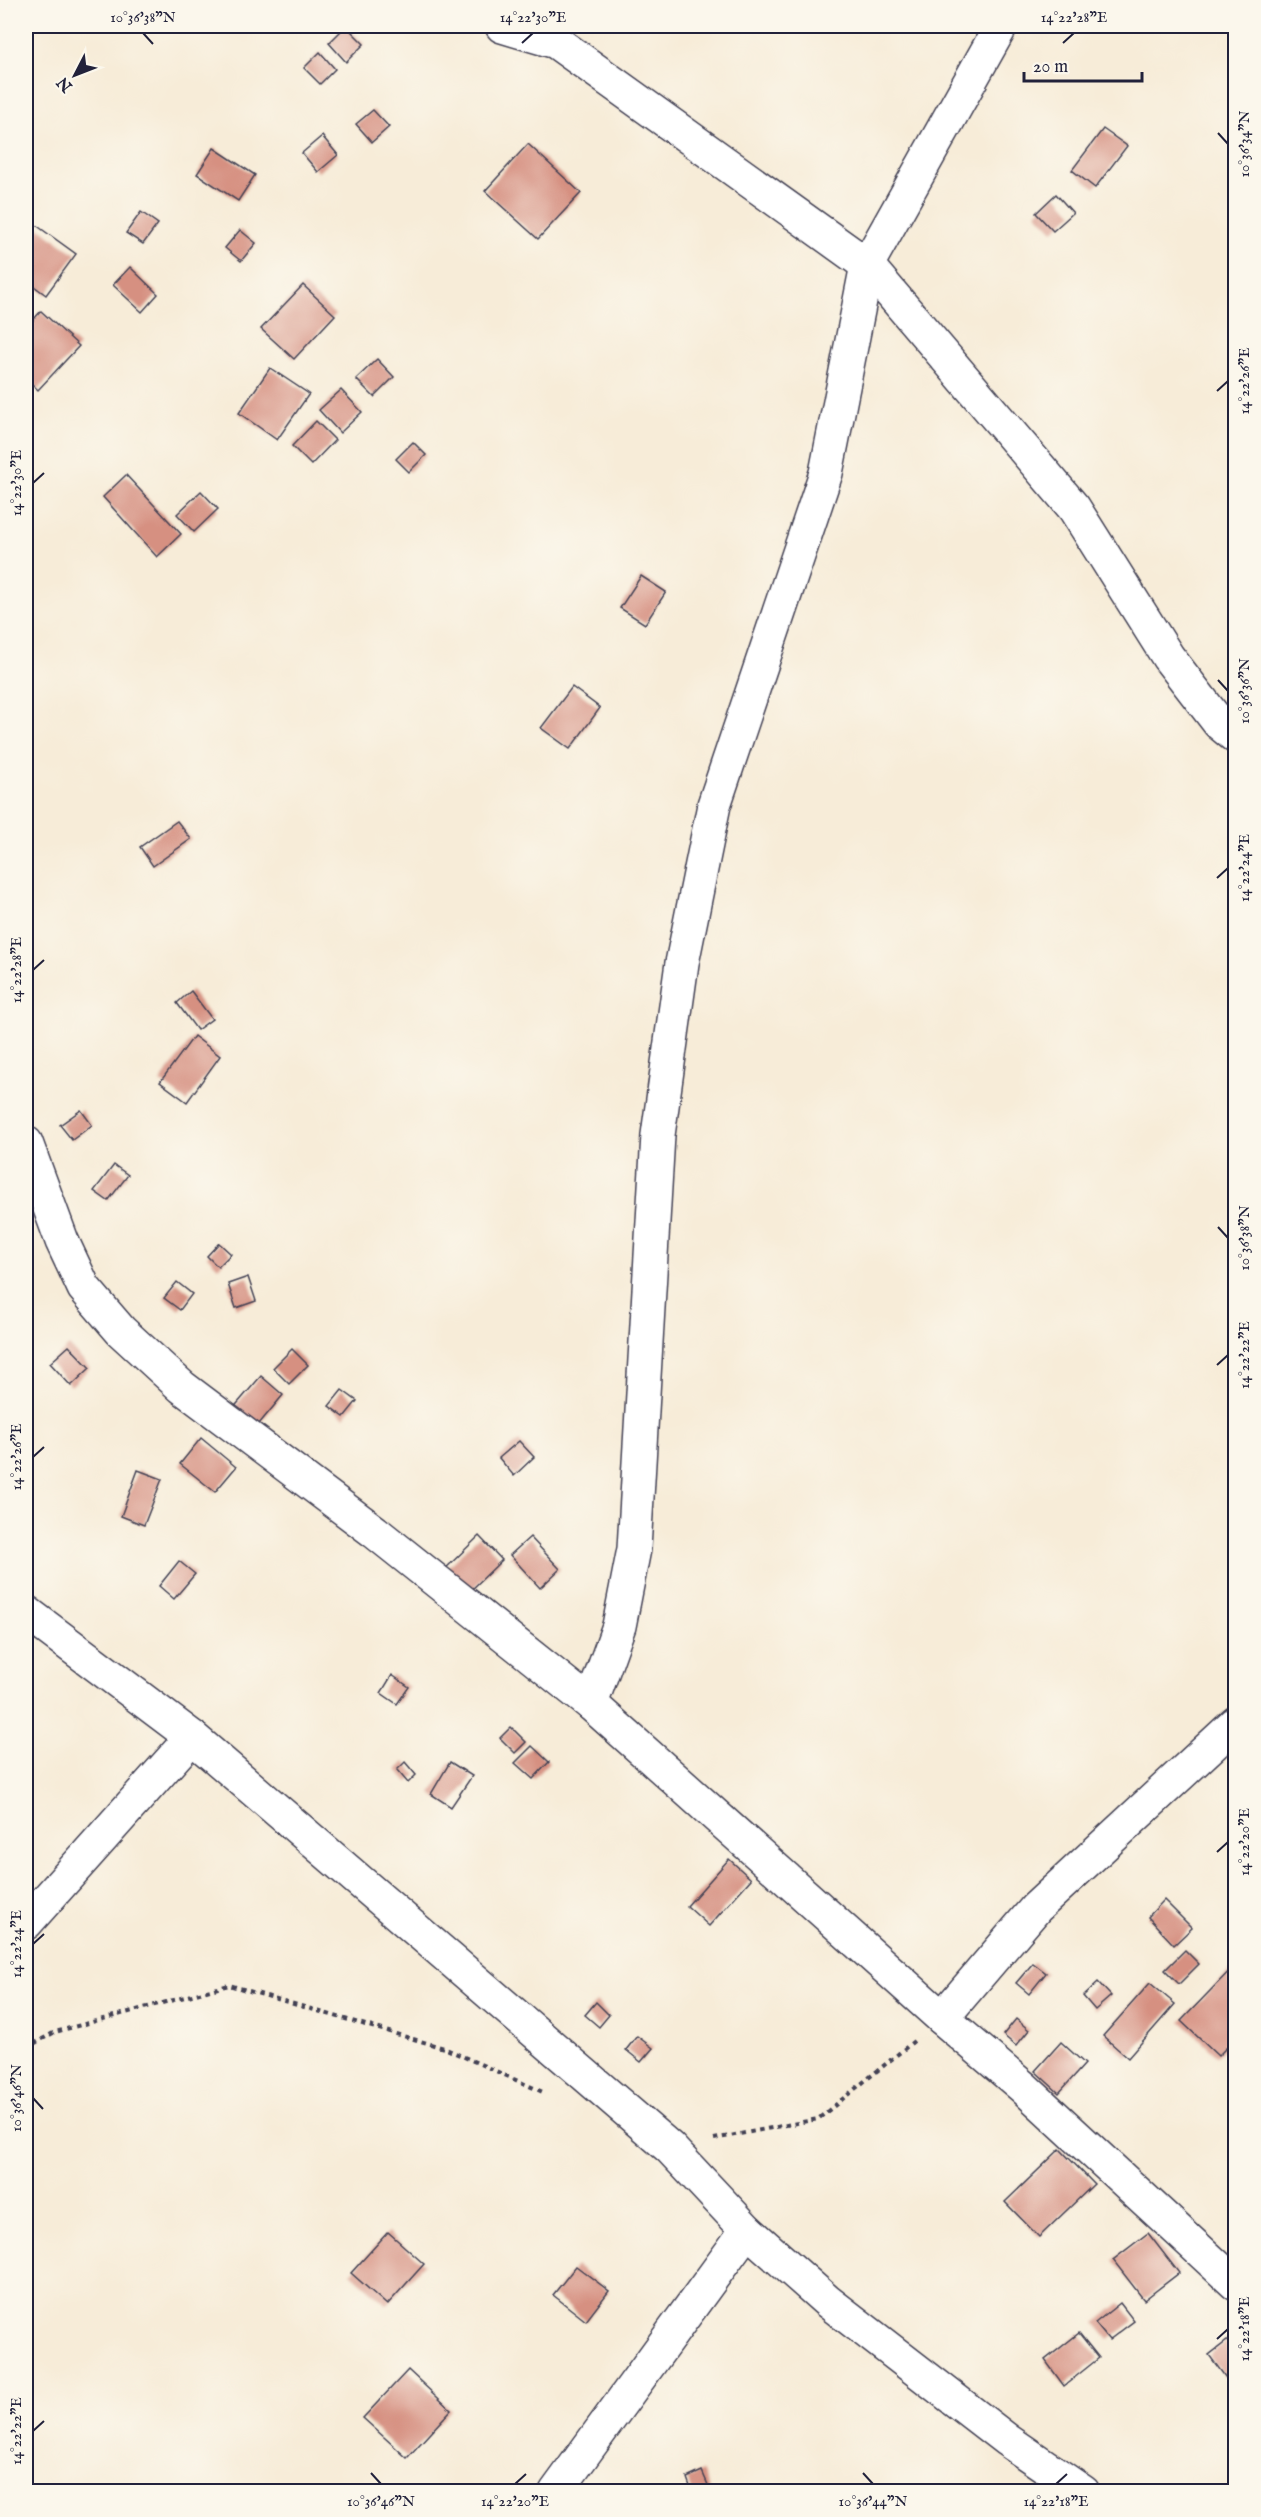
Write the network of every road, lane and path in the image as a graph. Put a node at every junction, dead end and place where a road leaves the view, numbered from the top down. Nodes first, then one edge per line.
1 (502, 26) edge
2 (1001, 26) edge
3 (867, 265) junction
4 (1236, 736) edge
5 (26, 1143) edge
6 (26, 1612) edge
7 (591, 1704) junction
8 (1236, 1723) edge
9 (192, 1737) junction
10 (26, 1923) edge
11 (942, 2018) junction
12 (26, 2048) edge
13 (551, 2096) dead end
14 (670, 2148) junction
15 (747, 2230) junction
16 (1236, 2284) edge
17 (556, 2492) edge
18 (1083, 2492) edge

1 - 3 street
2 - 3 street
3 - 4 street
3 - 7 street
5 - 7 street
6 - 9 street
7 - 11 street
8 - 11 street
9 - 10 street
9 - 14 street
11 - 14 path
11 - 16 street
12 - 13 path
14 - 15 street
15 - 17 street
15 - 18 street

